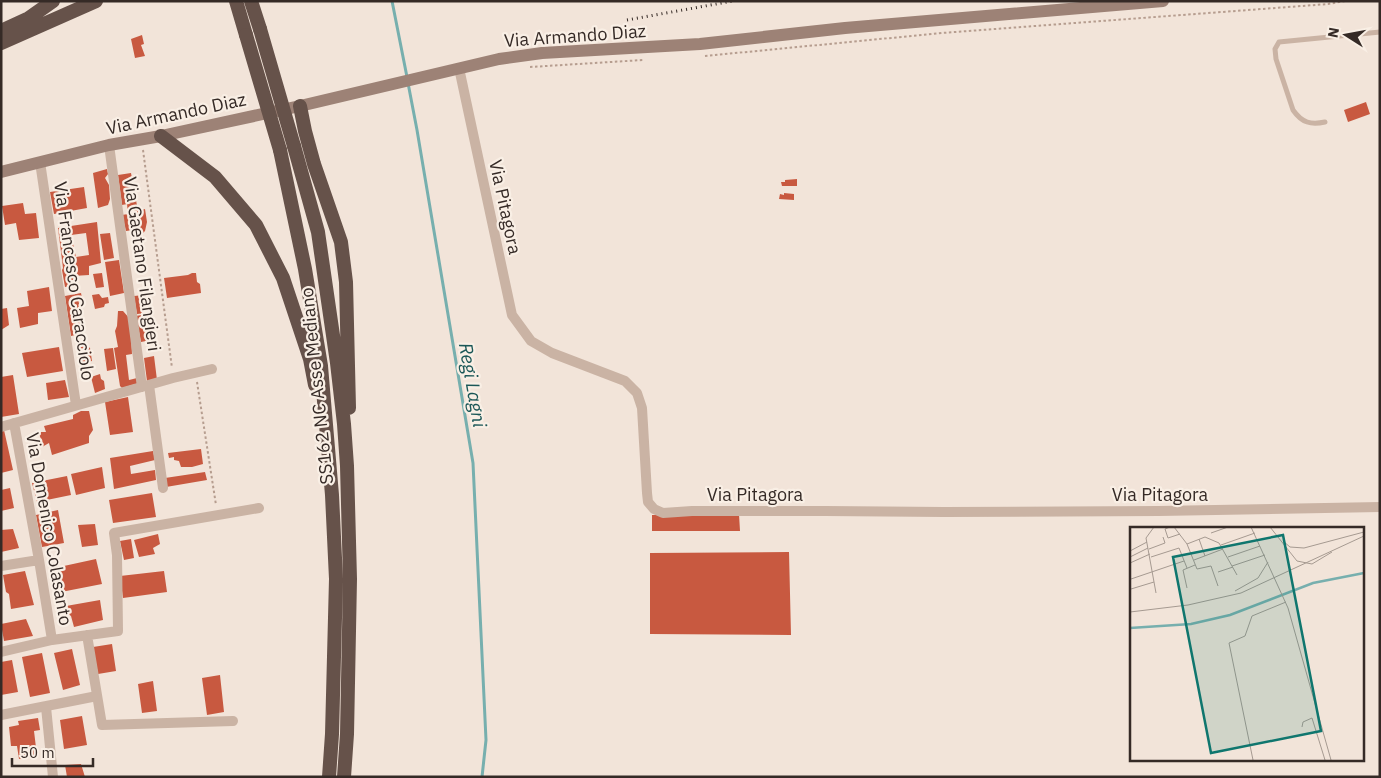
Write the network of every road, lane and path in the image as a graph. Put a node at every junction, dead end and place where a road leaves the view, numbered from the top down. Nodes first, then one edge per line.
1 (53, 1) edge
2 (96, 1) edge
3 (236, 1) edge
4 (251, 1) edge
5 (1162, 1) edge
6 (1345, 1) edge
7 (1, 31) edge
8 (1380, 32) edge
9 (1, 43) edge
10 (705, 56) dead end
11 (646, 60) dead end
12 (459, 68) junction
13 (523, 68) dead end
14 (300, 106) junction
15 (1325, 122) dead end
16 (161, 136) junction
17 (142, 140) junction
18 (109, 146) junction
19 (287, 148) junction
20 (40, 162) junction
21 (1, 172) edge
22 (212, 369) dead end
23 (195, 373) junction
24 (173, 378) junction
25 (146, 386) junction
26 (76, 405) junction
27 (14, 423) junction
28 (1, 427) edge
29 (347, 466) junction
30 (330, 474) junction
31 (163, 488) dead end
32 (1380, 507) edge
33 (259, 508) dead end
34 (217, 515) junction
35 (39, 560) junction
36 (1, 566) edge
37 (87, 635) junction
38 (52, 640) junction
39 (1, 652) edge
40 (97, 696) junction
41 (46, 707) junction
42 (1, 715) edge
43 (233, 721) dead end
44 (53, 777) edge
45 (329, 777) edge
46 (344, 777) edge

1 - 7 highway
2 - 9 highway
3 - 19 highway, SS162 NC Asse Mediano, bridge
4 - 19 highway, SS162 NC Asse Mediano, bridge
5 - 12 main road, Via Armando Diaz
6 - 10 path
8 - 15 lane
11 - 13 path
12 - 14 main road, Via Armando Diaz
12 - 32 street, Via Pitagora
14 - 16 main road, Via Armando Diaz
14 - 29 highway
16 - 17 main road, Via Armando Diaz
16 - 30 highway
17 - 18 main road, Via Armando Diaz
17 - 24 path
18 - 20 main road, Via Armando Diaz
18 - 25 street, Via Gaetano Filangieri
19 - 29 highway, SS162 NC Asse Mediano
19 - 30 highway, SS162 NC Asse Mediano
20 - 21 main road, Via Armando Diaz
20 - 26 street, Via Francesco Caracciolo
22 - 23 street
23 - 24 street
23 - 34 path
24 - 25 street
25 - 26 street
25 - 31 street, Via Gaetano Filangieri
26 - 27 street
27 - 28 street
27 - 35 street, Via Domenico Colasanto
29 - 46 highway, SS162 NC Asse Mediano
30 - 45 highway, SS162 NC Asse Mediano
33 - 34 street
34 - 37 street
35 - 36 street
35 - 38 street, Via Domenico Colasanto
37 - 38 street
37 - 40 street
38 - 39 street
40 - 41 street
40 - 43 street
41 - 42 street
41 - 44 street

